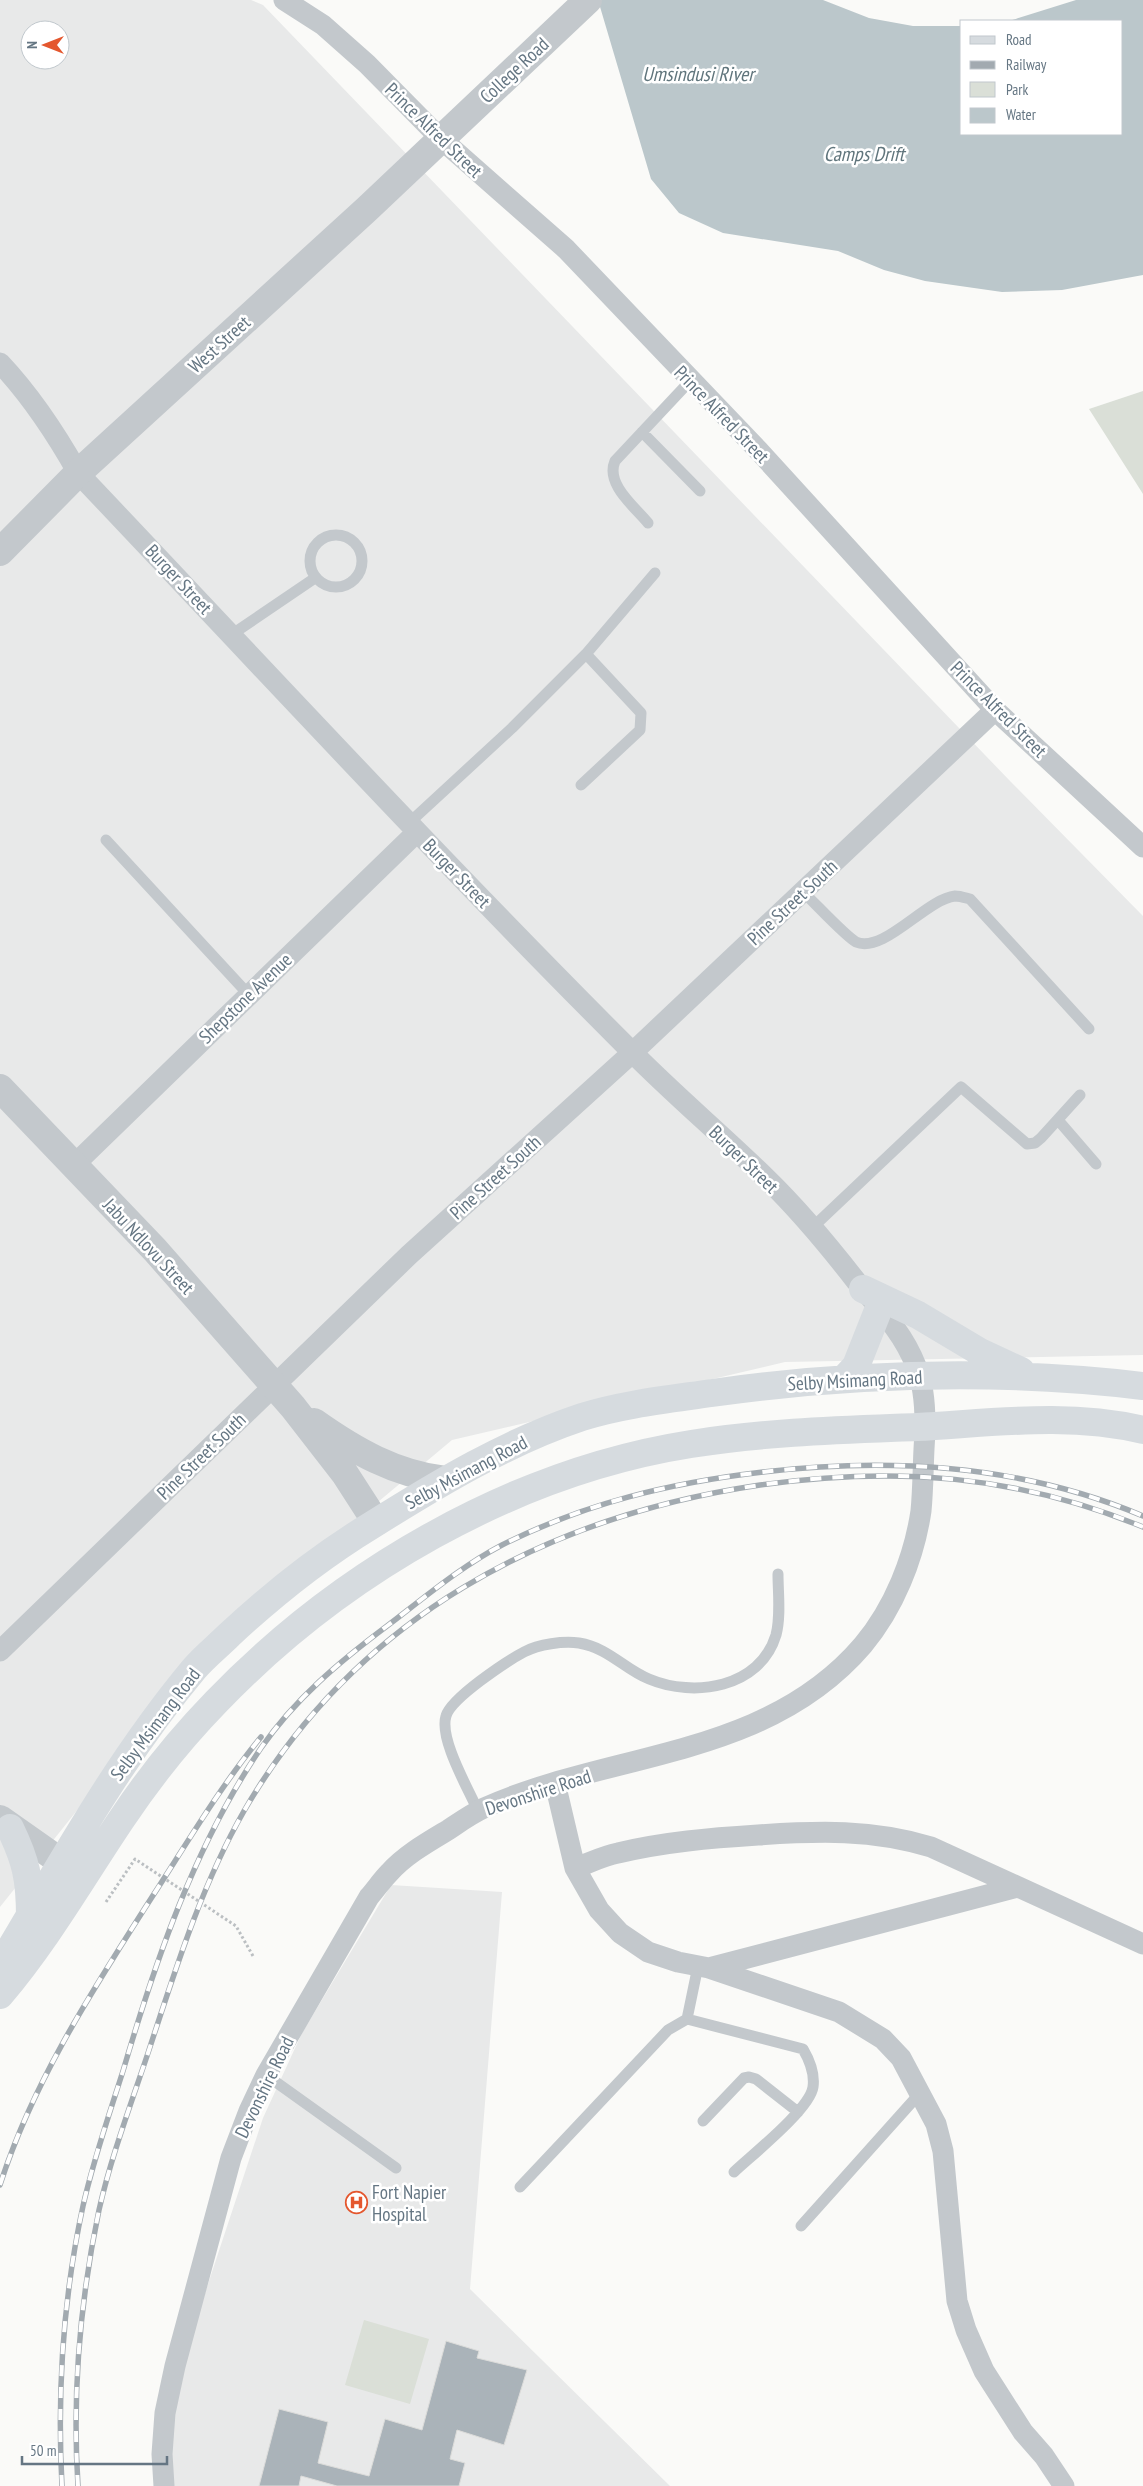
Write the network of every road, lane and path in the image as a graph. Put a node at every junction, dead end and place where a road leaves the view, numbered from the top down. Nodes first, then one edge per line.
1 (284, 0) edge
2 (588, 0) edge
3 (440, 138) junction
4 (0, 363) edge
5 (690, 382) junction
6 (642, 432) junction
7 (78, 473) junction
8 (700, 491) dead end
9 (648, 523) dead end
10 (0, 552) edge
11 (654, 573) dead end
12 (315, 578) junction
13 (231, 635) junction
14 (586, 654) junction
15 (995, 710) junction
16 (581, 785) dead end
17 (413, 827) junction
18 (106, 840) dead end
19 (1143, 847) edge
20 (803, 892) junction
21 (249, 995) junction
22 (1089, 1029) dead end
23 (632, 1053) junction
24 (1080, 1094) dead end
25 (3, 1097) edge
26 (1058, 1120) junction
27 (1096, 1164) dead end
28 (74, 1166) junction
29 (813, 1227) junction
30 (871, 1298) junction
31 (920, 1377) junction
32 (1038, 1377) junction
33 (844, 1379) junction
34 (1143, 1386) edge
35 (274, 1387) junction
36 (293, 1407) junction
37 (926, 1426) junction
38 (1143, 1430) edge
39 (445, 1480) junction
40 (376, 1522) junction
41 (778, 1574) dead end
42 (0, 1652) edge
43 (555, 1783) junction
44 (478, 1811) junction
45 (5, 1823) edge
46 (575, 1868) junction
47 (73, 1871) junction
48 (1018, 1887) junction
49 (106, 1902) dead end
50 (30, 1916) junction
51 (1143, 1944) edge
52 (253, 1956) dead end
53 (0, 1966) edge
54 (704, 1967) junction
55 (0, 1995) edge
56 (687, 2019) junction
57 (266, 2075) junction
58 (921, 2092) junction
59 (798, 2112) junction
60 (702, 2122) dead end
61 (396, 2168) dead end
62 (734, 2172) dead end
63 (520, 2187) dead end
64 (801, 2226) dead end
65 (164, 2486) edge
66 (1064, 2486) edge

1 - 3 street, Prince Alfred Street
2 - 3 street, College Road
3 - 5 street, Prince Alfred Street
3 - 7 street, West Street
4 - 7 street, Burger Street
5 - 6 lane
5 - 15 street, Prince Alfred Street
6 - 8 lane
6 - 9 lane
7 - 10 street, West Street
7 - 13 street, Burger Street
11 - 14 lane
12 - 12 lane
12 - 13 lane
13 - 17 street, Burger Street
14 - 16 lane
14 - 17 lane
15 - 19 street, Prince Alfred Street
15 - 20 street, Pine Street South
17 - 21 street, Shepstone Avenue
17 - 23 street, Burger Street
18 - 21 lane
20 - 22 lane
20 - 23 street, Pine Street South
21 - 28 street, Shepstone Avenue
23 - 29 street, Burger Street
23 - 35 street, Pine Street South
24 - 26 lane
25 - 28 street, Jabu Ndlovu Street
26 - 27 lane
26 - 29 lane
28 - 35 street, Jabu Ndlovu Street
29 - 30 street, Burger Street
30 - 31 street, Burger Street
30 - 32 main road
30 - 33 main road
31 - 32 main road, Selby Msimang Road
31 - 33 main road, Selby Msimang Road
31 - 37 street, Devonshire Road
32 - 34 main road, Selby Msimang Road
33 - 39 main road, Selby Msimang Road
35 - 36 street, Jabu Ndlovu Street
35 - 42 street, Pine Street South
36 - 39 street, Jabu Ndlovu Street
36 - 40 street, Jabu Ndlovu Street
37 - 38 main road, Selby Msimang Road
37 - 43 street, Devonshire Road
37 - 47 main road, Selby Msimang Road
39 - 40 main road, Selby Msimang Road
40 - 47 main road, Selby Msimang Road
41 - 44 lane
43 - 44 street, Devonshire Road
43 - 46 street
44 - 57 street, Devonshire Road
45 - 47 street
45 - 50 main road
46 - 48 street
46 - 54 street
47 - 50 main road, Selby Msimang Road
47 - 55 main road, Selby Msimang Road
48 - 51 street
48 - 54 street
49 - 52 path
50 - 53 main road, Selby Msimang Road
54 - 56 lane
54 - 58 street
56 - 59 lane
56 - 63 lane
57 - 61 lane
57 - 65 street, Devonshire Road
58 - 64 lane
58 - 66 street
59 - 60 lane
59 - 62 lane

